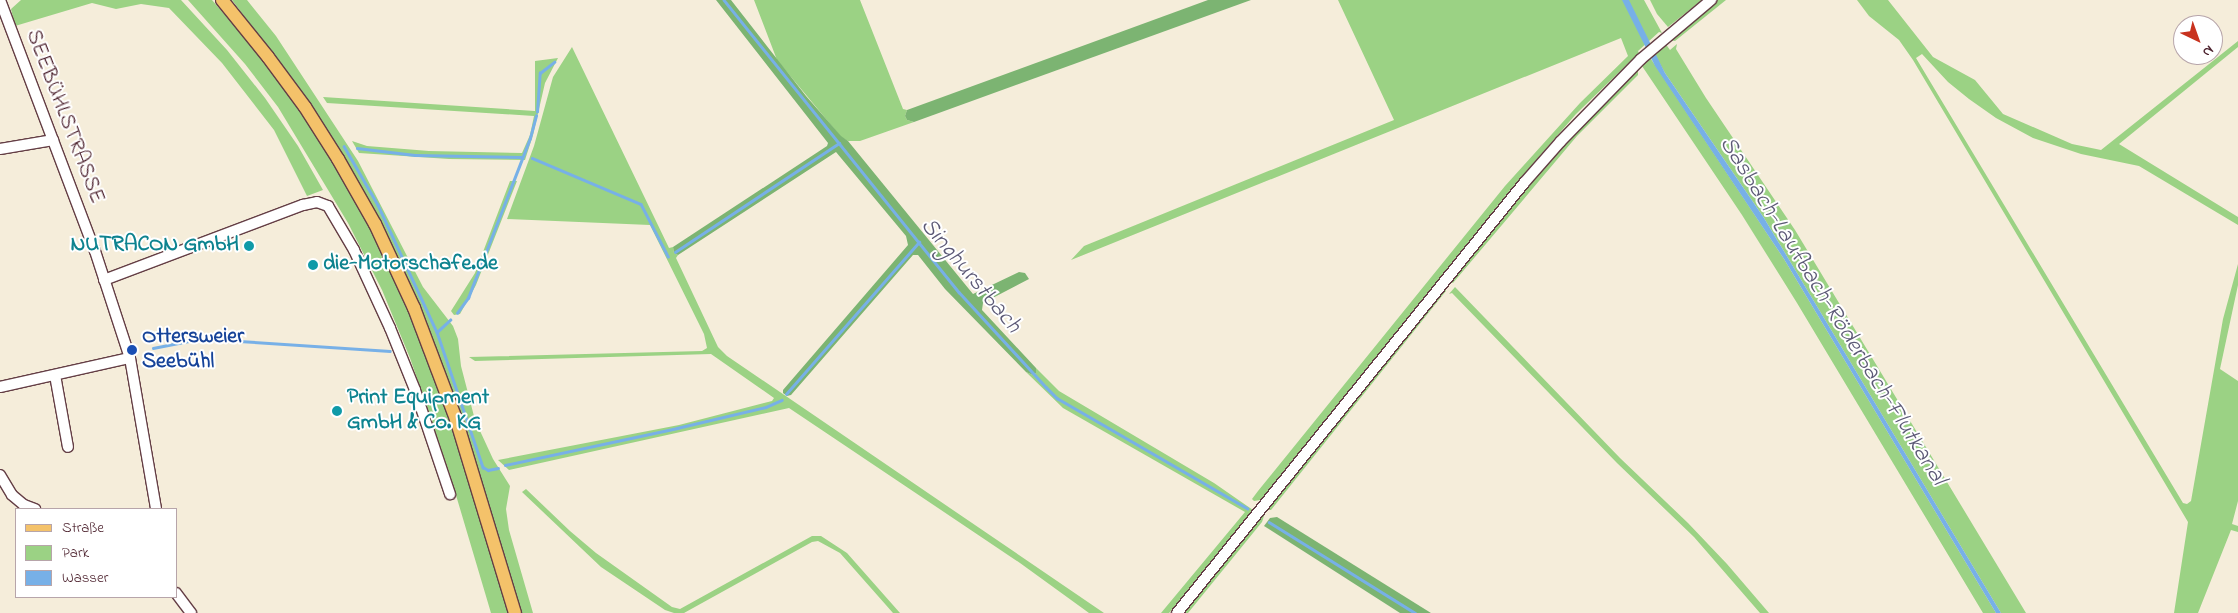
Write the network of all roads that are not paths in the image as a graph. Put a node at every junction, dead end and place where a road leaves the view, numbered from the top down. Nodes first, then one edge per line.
1 (1, 0) edge
2 (222, 0) edge
3 (1711, 0) edge
4 (52, 140) junction
5 (0, 149) edge
6 (104, 280) junction
7 (130, 358) junction
8 (55, 375) junction
9 (0, 387) edge
10 (68, 447) dead end
11 (0, 475) edge
12 (450, 494) dead end
13 (32, 508) edge
14 (156, 508) edge
15 (178, 596) edge
16 (191, 613) edge
17 (514, 613) edge
18 (1177, 613) edge

1 - 4 street, SEEBÜHLSTRASSE
2 - 17 main road
3 - 18 street
4 - 5 street
4 - 6 street, SEEBÜHLSTRASSE
6 - 7 street, SEEBÜHLSTRASSE
6 - 12 street
7 - 8 street
7 - 14 street, SEEBÜHLSTRASSE
8 - 9 street
8 - 10 street
11 - 13 street
15 - 16 street

